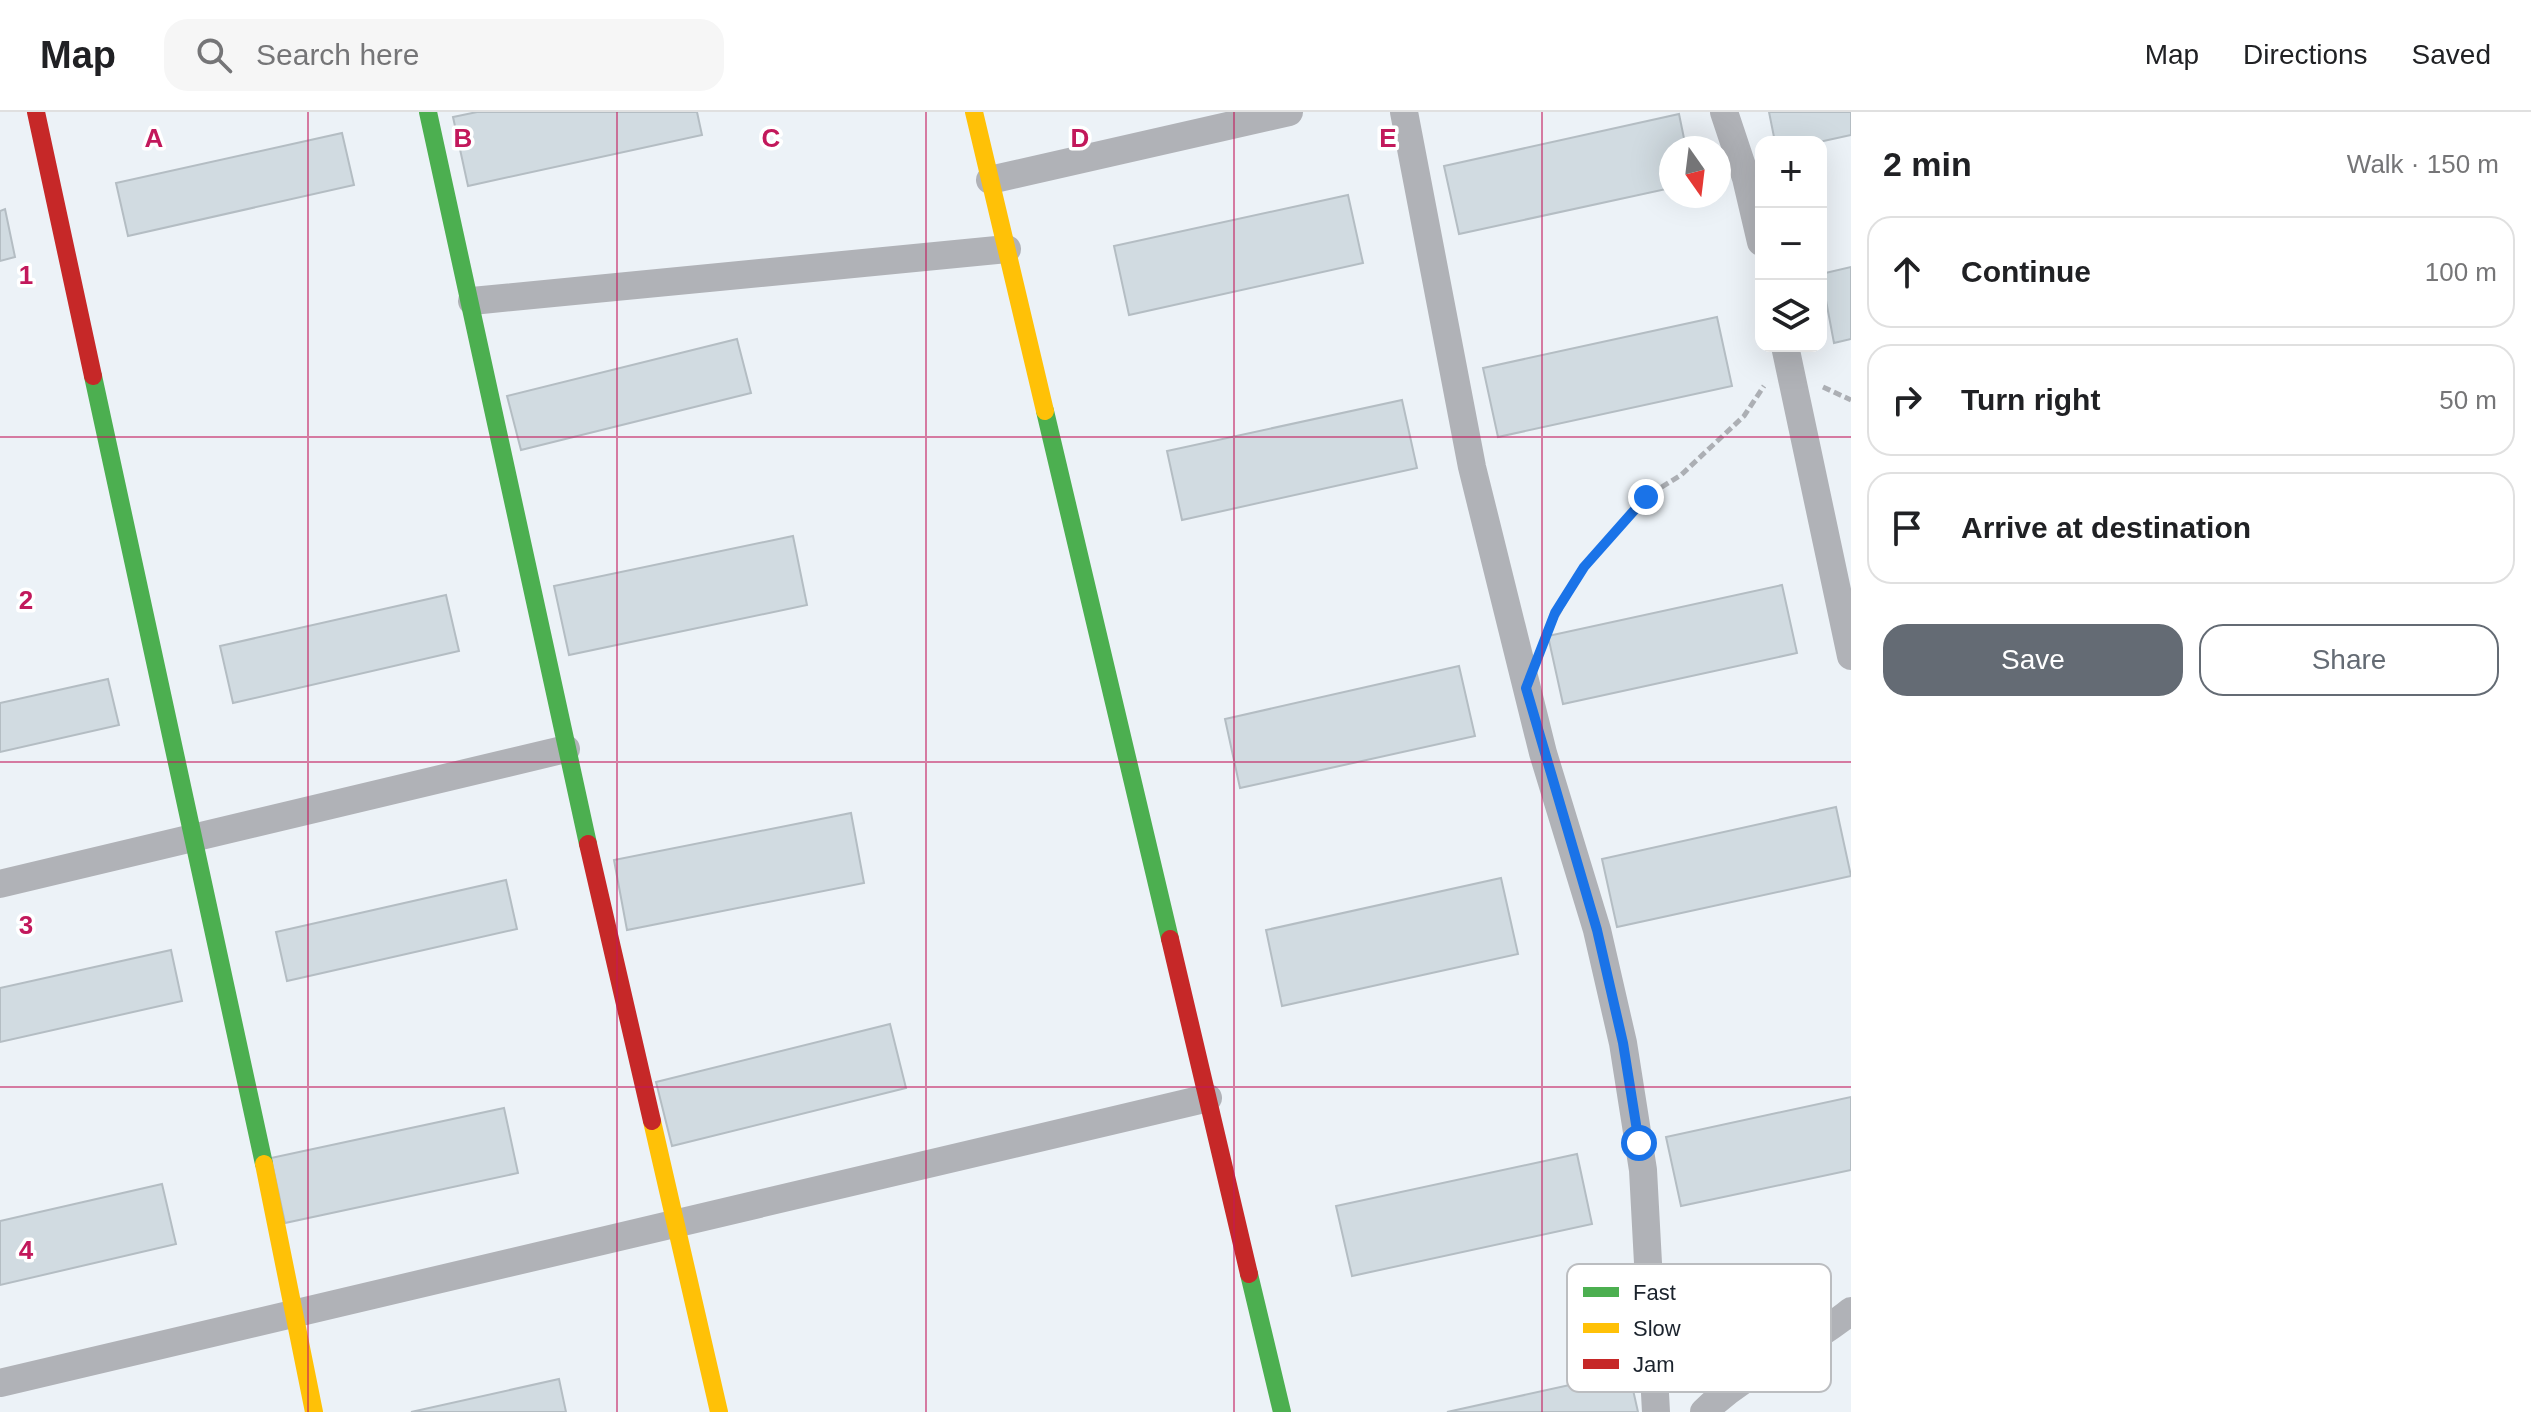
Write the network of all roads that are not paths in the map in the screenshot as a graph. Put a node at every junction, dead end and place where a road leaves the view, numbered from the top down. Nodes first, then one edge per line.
1 (36, 112) edge
2 (428, 112) edge
3 (974, 112) edge
4 (1289, 112) edge
5 (1404, 112) edge
6 (1724, 112) edge
7 (990, 180) junction
8 (1755, 216) edge
9 (1007, 249) junction
10 (472, 301) junction
11 (1787, 354) edge
12 (1851, 656) edge
13 (566, 749) junction
14 (192, 838) junction
15 (0, 884) edge
16 (1208, 1098) junction
17 (677, 1223) junction
18 (1648, 1264) edge
19 (1851, 1311) edge
20 (296, 1313) junction
21 (1831, 1325) edge
22 (0, 1383) edge
23 (1655, 1392) edge
24 (1730, 1392) edge
25 (314, 1412) edge
26 (719, 1412) edge
27 (1282, 1412) edge
28 (1656, 1412) edge
29 (1704, 1412) edge

1 - 14 street
2 - 10 street
3 - 7 street
4 - 7 street
5 - 18 street
6 - 8 street
7 - 9 street
9 - 10 street
9 - 16 street
10 - 13 street
11 - 12 street
13 - 14 street
13 - 17 street
14 - 15 street
14 - 20 street
16 - 17 street
16 - 27 street
17 - 20 street
17 - 26 street
19 - 21 street
20 - 22 street
20 - 25 street
23 - 28 street
24 - 29 street

